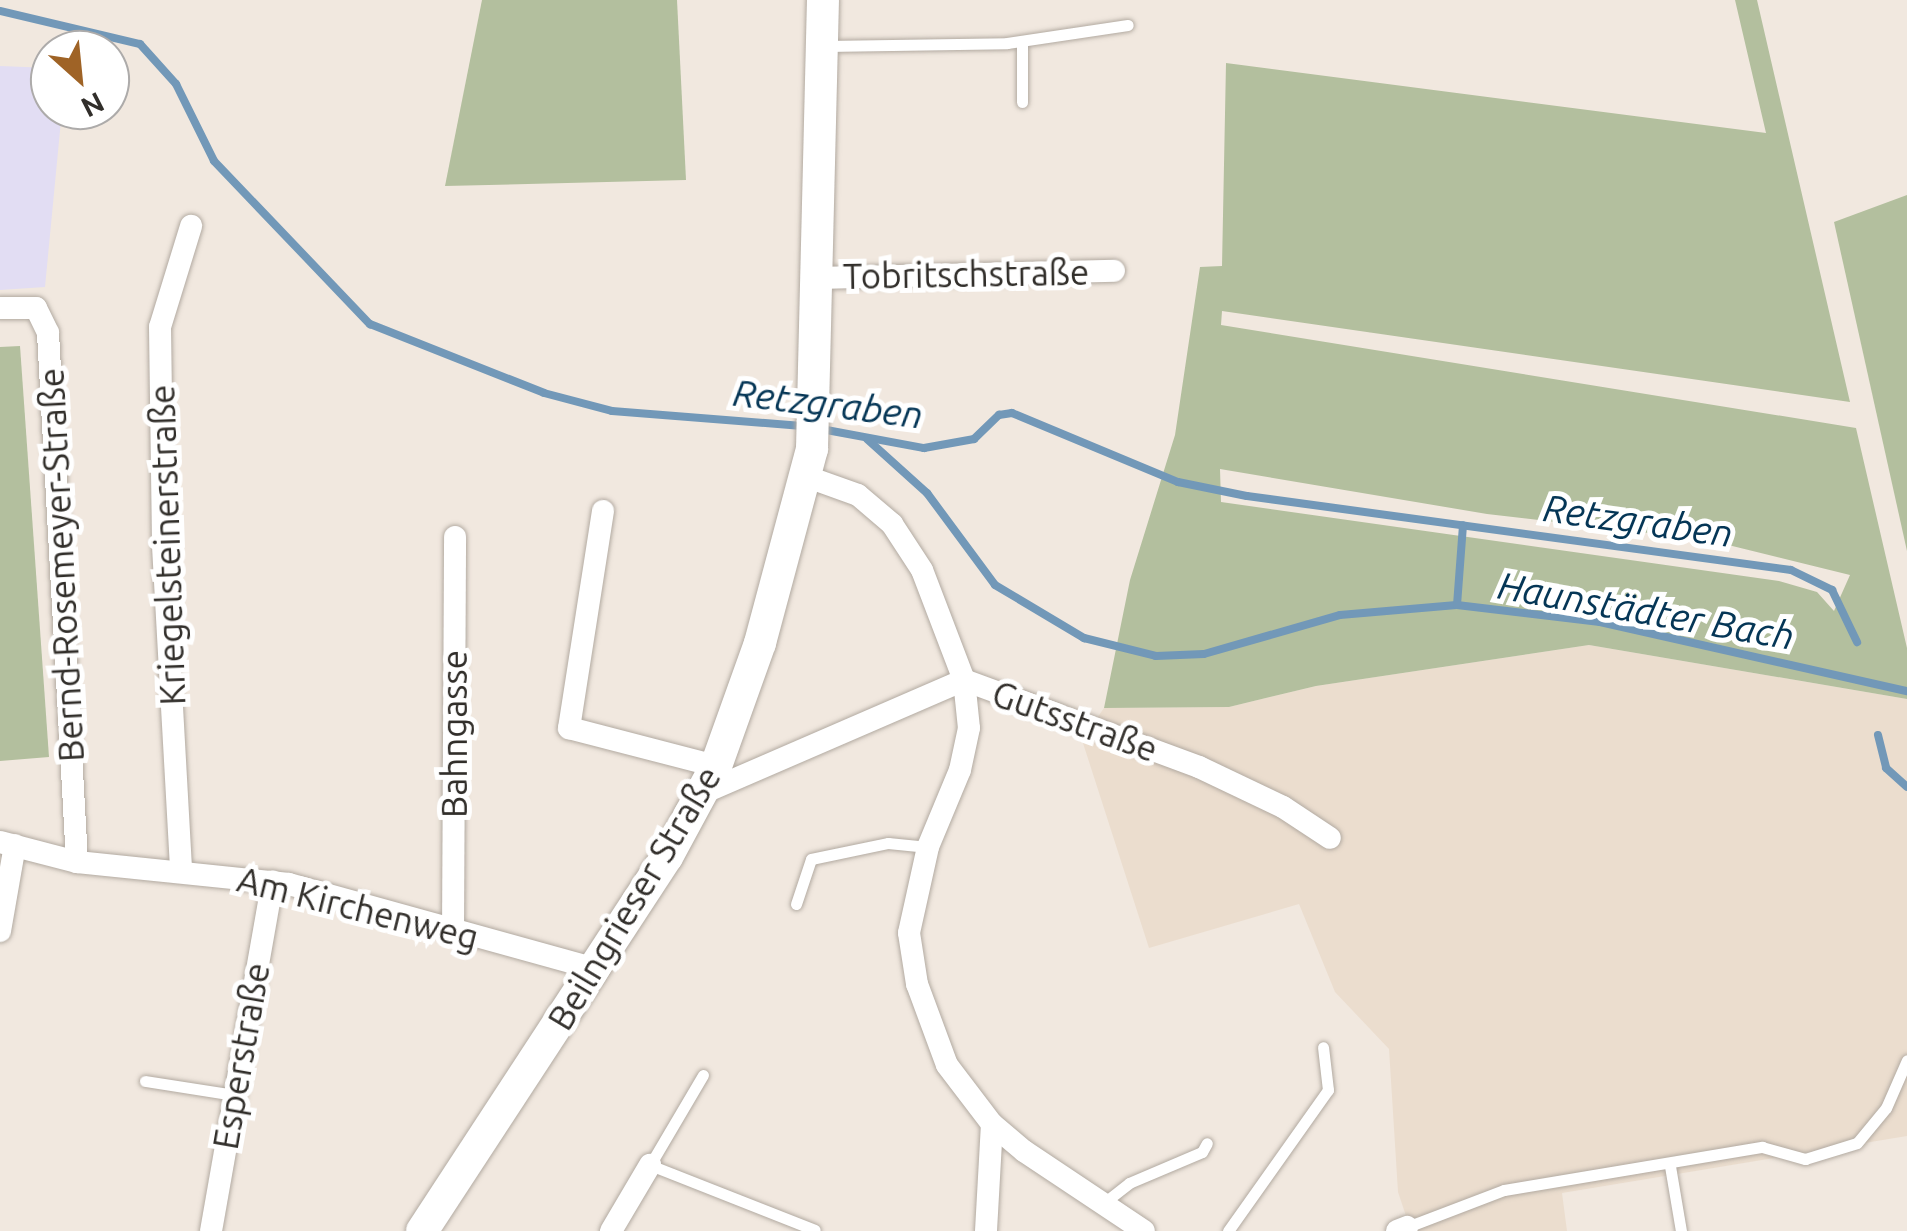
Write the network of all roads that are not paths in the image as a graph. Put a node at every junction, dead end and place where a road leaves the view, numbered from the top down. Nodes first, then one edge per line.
1 (823, 0) edge
2 (1128, 25) dead end
3 (1022, 42) junction
4 (822, 46) junction
5 (1022, 102) dead end
6 (191, 226) dead end
7 (1114, 271) dead end
8 (818, 278) junction
9 (0, 308) edge
10 (809, 463) junction
11 (603, 511) dead end
12 (455, 537) dead end
13 (964, 680) junction
14 (710, 780) junction
15 (1330, 838) dead end
16 (7, 844) edge
17 (928, 847) junction
18 (77, 862) junction
19 (181, 868) junction
20 (273, 881) junction
21 (796, 904) dead end
22 (0, 931) edge
23 (453, 932) junction
24 (596, 969) junction
25 (1323, 1048) dead end
26 (1907, 1060) edge
27 (704, 1074) dead end
28 (145, 1080) dead end
29 (234, 1095) junction
30 (992, 1124) junction
31 (1207, 1143) dead end
32 (650, 1165) junction
33 (1670, 1166) junction
34 (1105, 1202) junction
35 (1402, 1229) edge
36 (814, 1230) edge
37 (211, 1231) edge
38 (422, 1231) edge
39 (611, 1231) edge
40 (986, 1231) edge
41 (1144, 1231) edge
42 (1228, 1231) edge
43 (1682, 1231) edge

1 - 4 main road, Beilngrieser Straße
2 - 3 lane
3 - 4 lane
3 - 5 lane
4 - 8 main road, Beilngrieser Straße
6 - 19 street, Kriegelsteinerstraße
7 - 8 street, Tobritschstraße
8 - 10 main road, Beilngrieser Straße
9 - 18 street, Bernd-Rosemeyer-Straße
10 - 13 street
10 - 14 main road, Beilngrieser Straße
11 - 14 street
12 - 23 street, Bahngasse
13 - 14 street, Gutsstraße
13 - 15 street, Gutsstraße
13 - 17 street
14 - 24 main road, Beilngrieser Straße
16 - 18 street, Am Kirchenweg
16 - 22 street
17 - 21 lane
17 - 30 street
18 - 19 street, Am Kirchenweg
19 - 20 street, Am Kirchenweg
20 - 23 street, Am Kirchenweg
20 - 29 street, Esperstraße
23 - 24 street, Am Kirchenweg
24 - 38 main road, Beilngrieser Straße
25 - 42 lane
26 - 33 lane
27 - 32 lane
28 - 29 lane
29 - 37 street, Esperstraße
30 - 34 street
30 - 40 street
31 - 34 lane
32 - 36 lane
32 - 39 street
33 - 35 lane
33 - 43 lane
34 - 41 street

